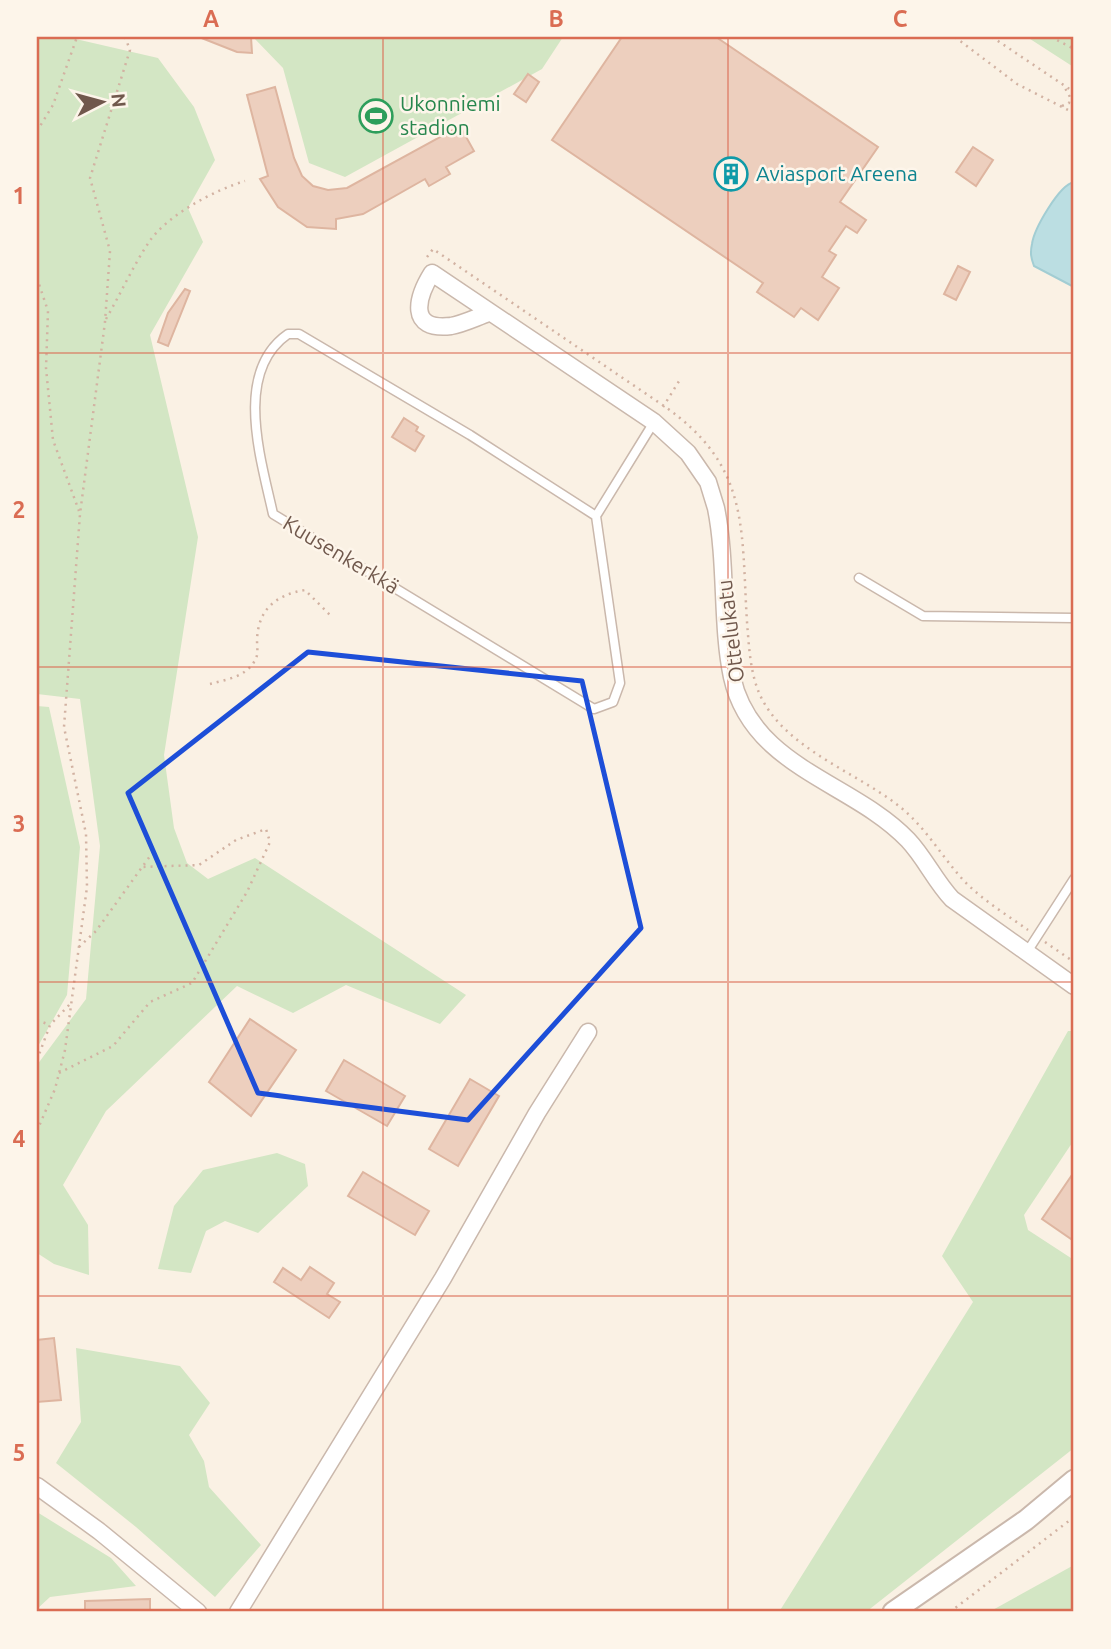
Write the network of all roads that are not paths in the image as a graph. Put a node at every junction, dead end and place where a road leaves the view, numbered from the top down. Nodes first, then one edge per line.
1 (489, 313) dead end
2 (654, 422) junction
3 (596, 516) junction
4 (859, 578) dead end
5 (1074, 618) edge
6 (1074, 879) edge
7 (1027, 952) junction
8 (1074, 986) edge
9 (588, 1032) dead end
10 (1074, 1480) edge
11 (37, 1486) edge
12 (198, 1612) edge
13 (238, 1612) edge
14 (892, 1612) edge

1 - 2 street, Ottelukatu
2 - 3 lane
2 - 7 street, Ottelukatu
3 - 3 lane, Kuusenkerkkä
4 - 5 lane
6 - 7 lane
7 - 8 street, Ottelukatu
9 - 13 street
10 - 14 street
11 - 12 street

